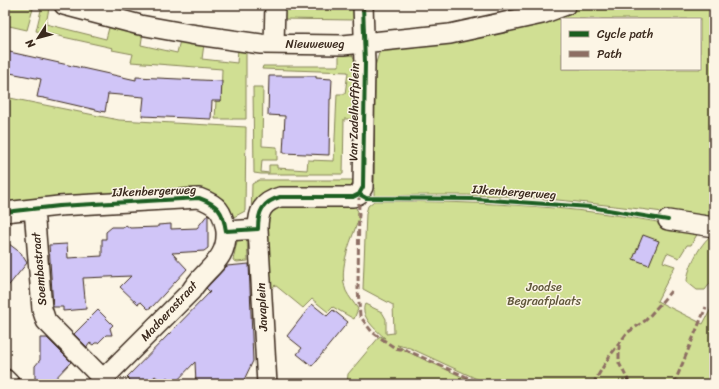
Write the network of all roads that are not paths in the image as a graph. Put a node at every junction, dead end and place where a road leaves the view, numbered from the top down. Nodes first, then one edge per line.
1 (64, 5) edge
2 (275, 5) edge
3 (363, 5) edge
4 (566, 5) edge
5 (364, 42) junction
6 (274, 44) junction
7 (34, 209) junction
8 (5, 212) edge
9 (668, 220) dead end
10 (714, 227) edge
11 (258, 229) junction
12 (226, 232) junction
13 (5, 379) edge
14 (100, 381) edge
15 (10, 384) edge
16 (267, 384) edge

1 - 6 street, Nieuweweg
2 - 6 street
3 - 5 street, Van Zadelhoffplein
4 - 5 street, Nieuweweg
5 - 6 street, Nieuweweg
5 - 11 street, Van Zadelhoffplein
7 - 8 street, IJkenbergerweg
7 - 12 street, IJkenbergerweg
7 - 14 street, Soembastraat
9 - 10 street
11 - 12 street
11 - 16 street, Javaplein
12 - 14 street, Madoerastraat
13 - 15 street

